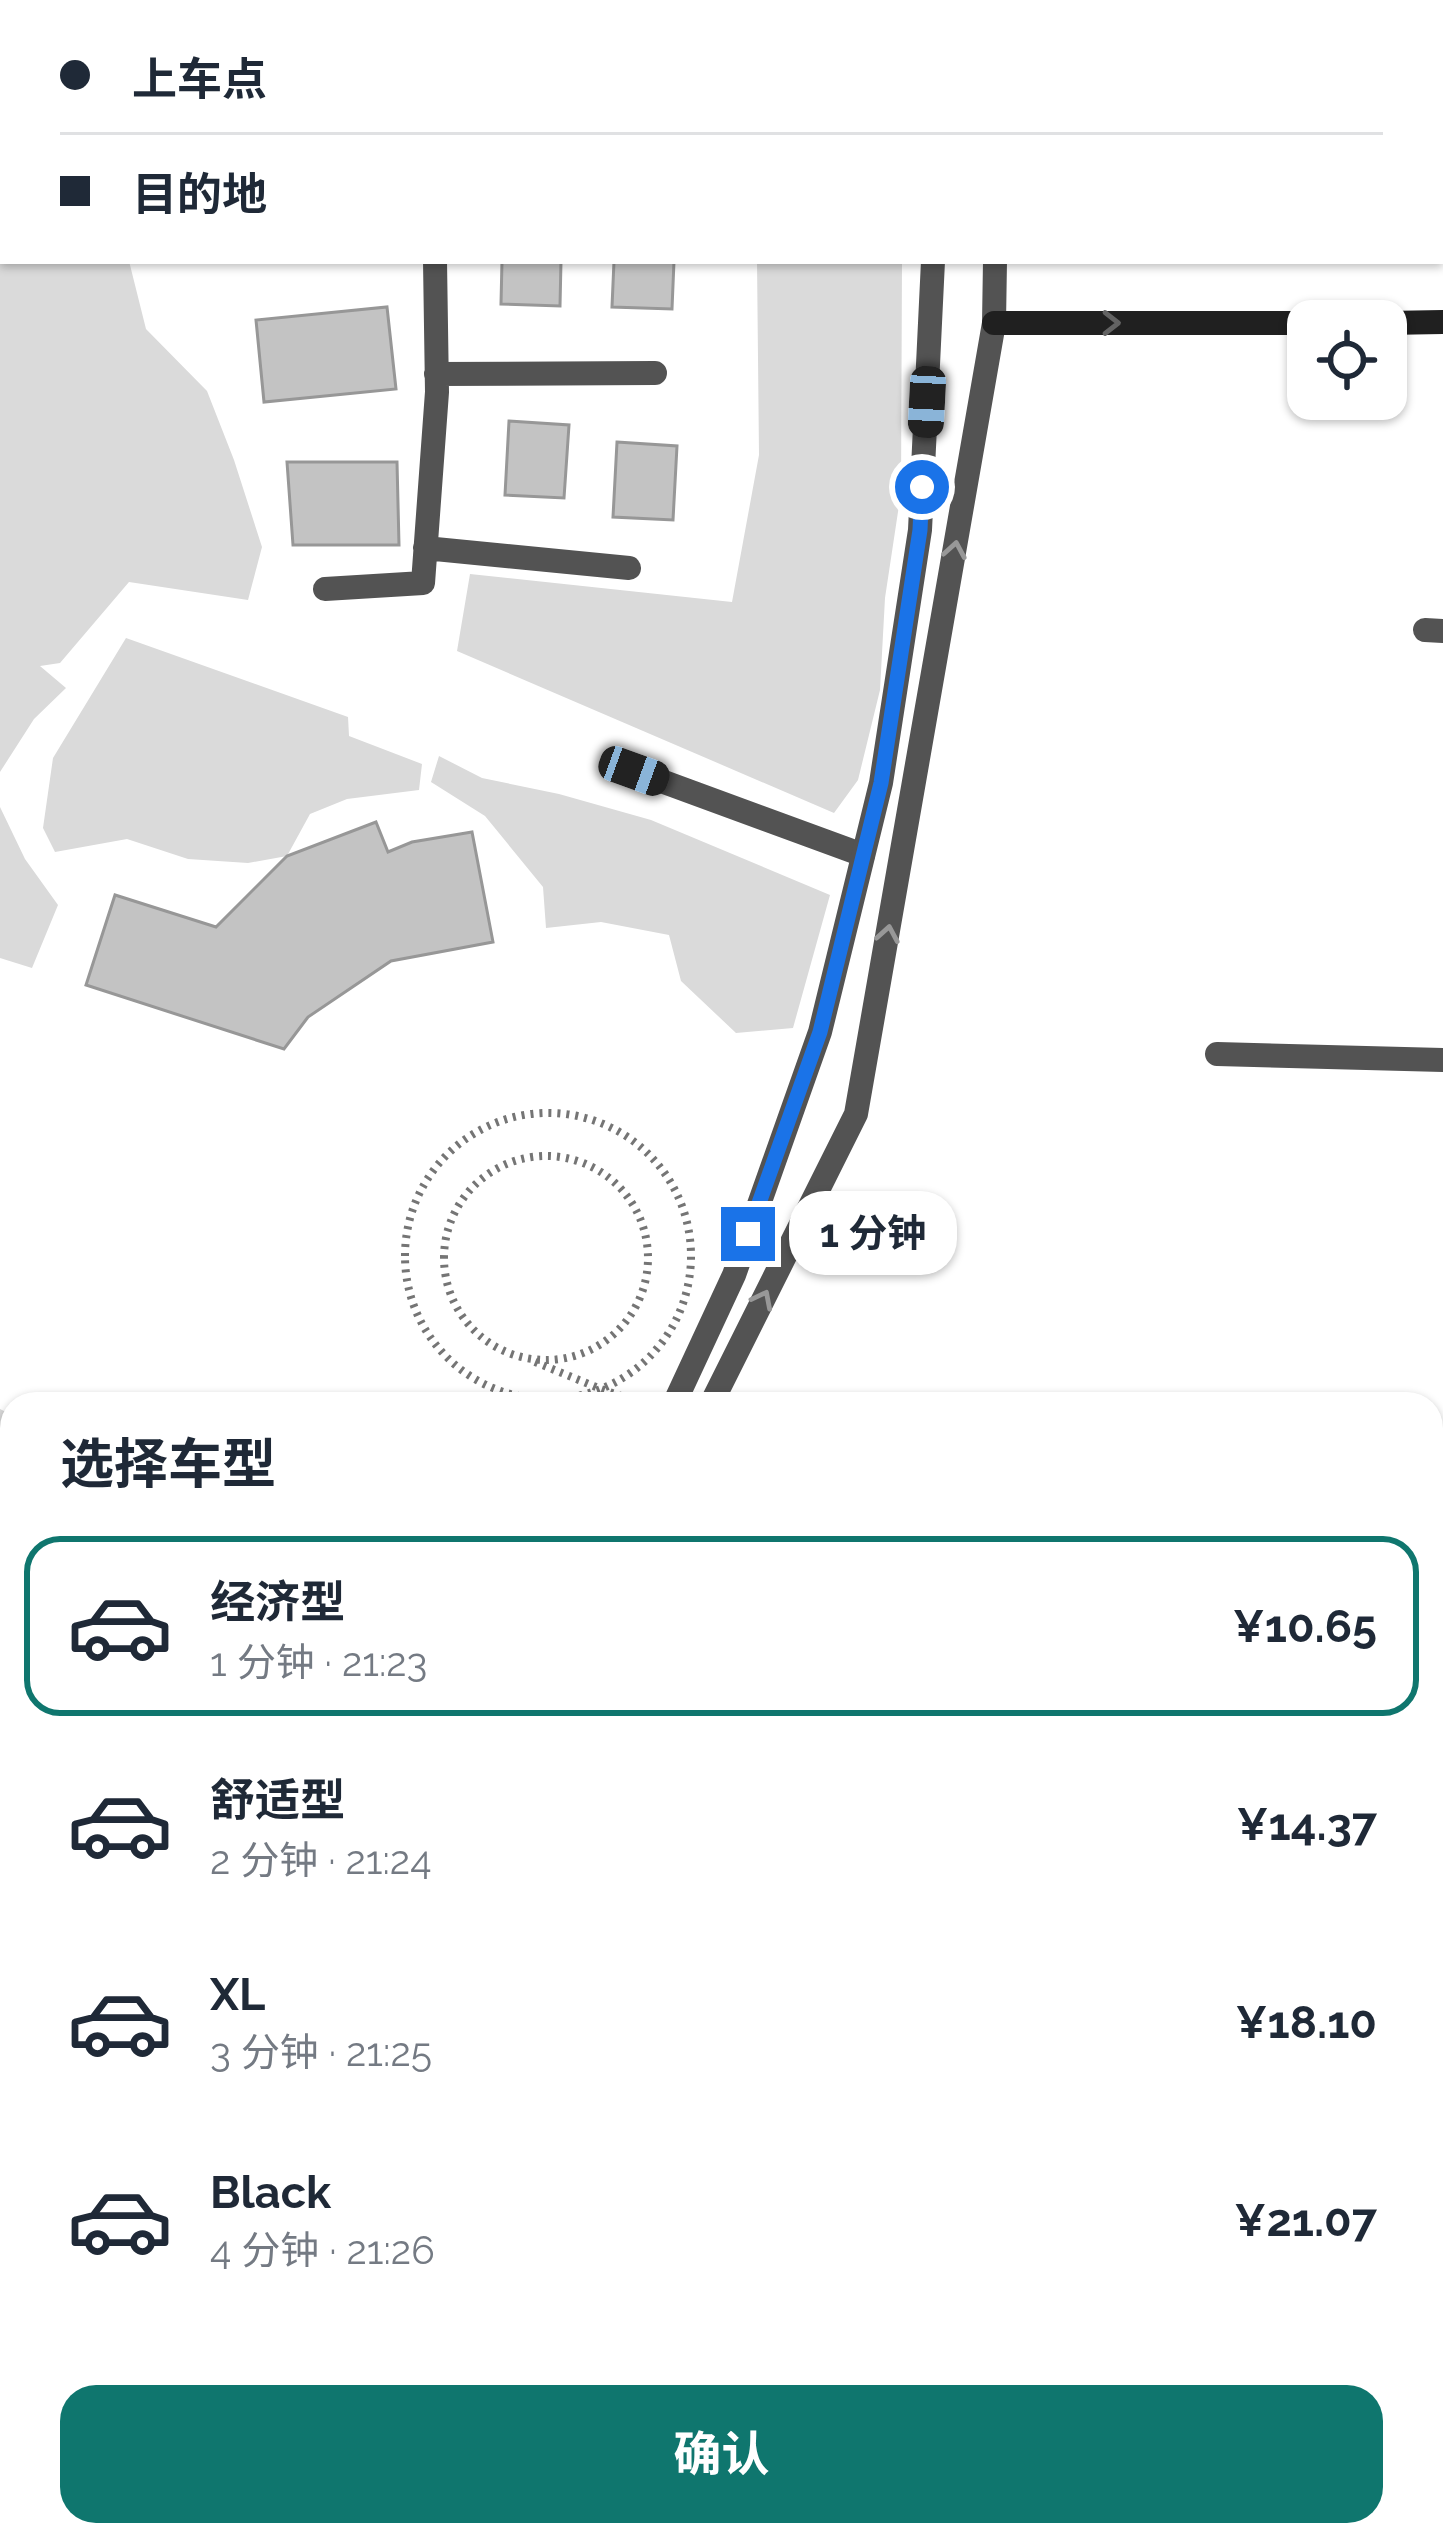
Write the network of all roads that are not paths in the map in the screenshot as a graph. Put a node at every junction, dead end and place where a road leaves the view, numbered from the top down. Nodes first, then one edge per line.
1 (435, 264) edge
2 (933, 264) edge
3 (995, 264) edge
4 (1287, 322) edge
5 (1407, 322) edge
6 (1443, 322) edge
7 (994, 323) junction
8 (655, 373) dead end
9 (436, 374) junction
10 (425, 548) junction
11 (629, 568) dead end
12 (326, 589) dead end
13 (634, 771) dead end
14 (863, 855) junction
15 (1216, 1054) dead end
16 (1443, 1060) edge
17 (680, 1392) edge
18 (717, 1392) edge

1 - 9 street
2 - 14 street
3 - 7 street
7 -> 4 main road
5 - 6 main road
18 -> 7 street
8 - 9 street
9 - 10 street
10 - 11 street
10 - 12 street
13 - 14 street
14 - 17 street
15 - 16 street

